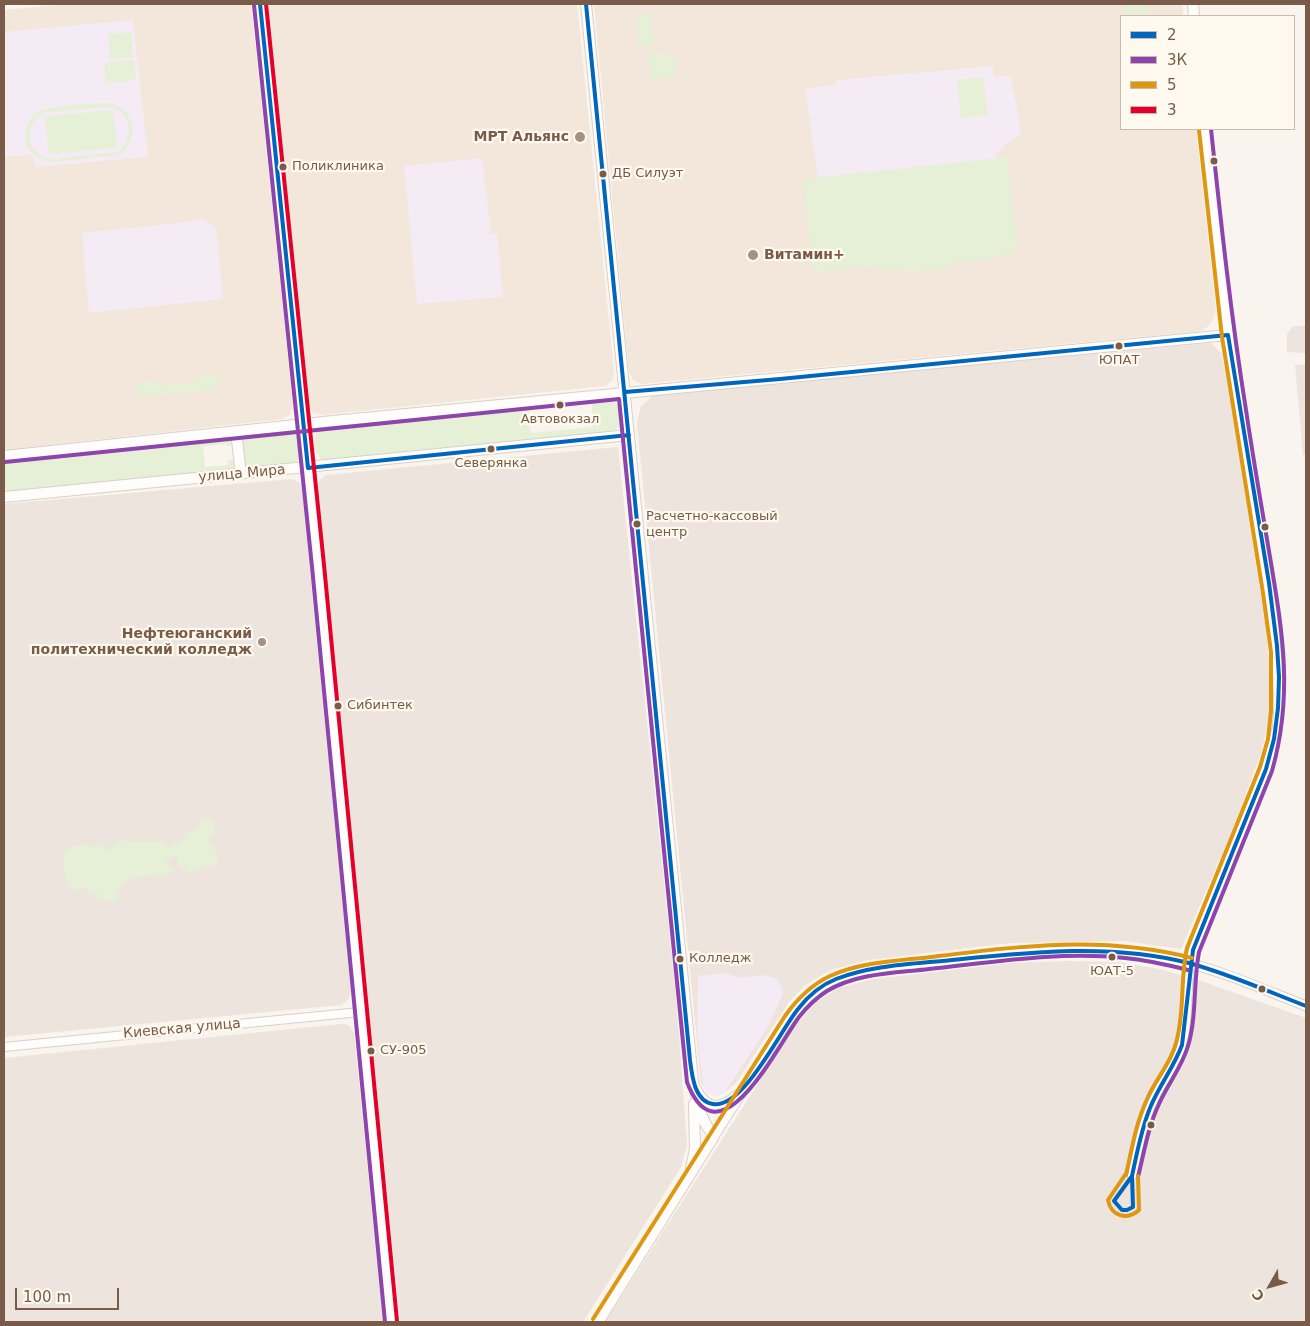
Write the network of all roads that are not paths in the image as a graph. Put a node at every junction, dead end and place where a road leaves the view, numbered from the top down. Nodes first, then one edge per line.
1 (260, 4) edge
2 (586, 4) edge
3 (1205, 130) edge
4 (1228, 335) junction
5 (625, 392) junction
6 (303, 424) junction
7 (236, 431) junction
8 (629, 434) junction
9 (4, 456) edge
10 (308, 468) junction
11 (241, 474) junction
12 (4, 497) edge
13 (1190, 964) junction
14 (1306, 1006) edge
15 (360, 1012) junction
16 (4, 1047) edge
17 (693, 1081) junction
18 (745, 1088) junction
19 (714, 1136) junction
20 (1132, 1176) dead end
21 (688, 1179) junction
22 (391, 1322) edge
23 (598, 1322) edge

1 - 6 main road
2 - 5 main road
3 - 4 main road
4 - 5 main road
4 - 13 street
5 - 6 main road
5 - 8 main road
6 - 7 main road
6 - 10 main road
7 - 9 main road
7 - 11 main road
8 - 10 main road, улица Мира
8 - 17 main road
10 - 11 main road, улица Мира
10 - 15 main road
11 - 12 main road, улица Мира
13 - 14 street
13 - 18 street
13 - 20 street
15 - 16 street, Киевская улица
15 - 22 main road
17 - 18 street
17 - 19 main road
17 - 21 main road
18 - 19 street
19 - 21 main road
21 - 23 main road

